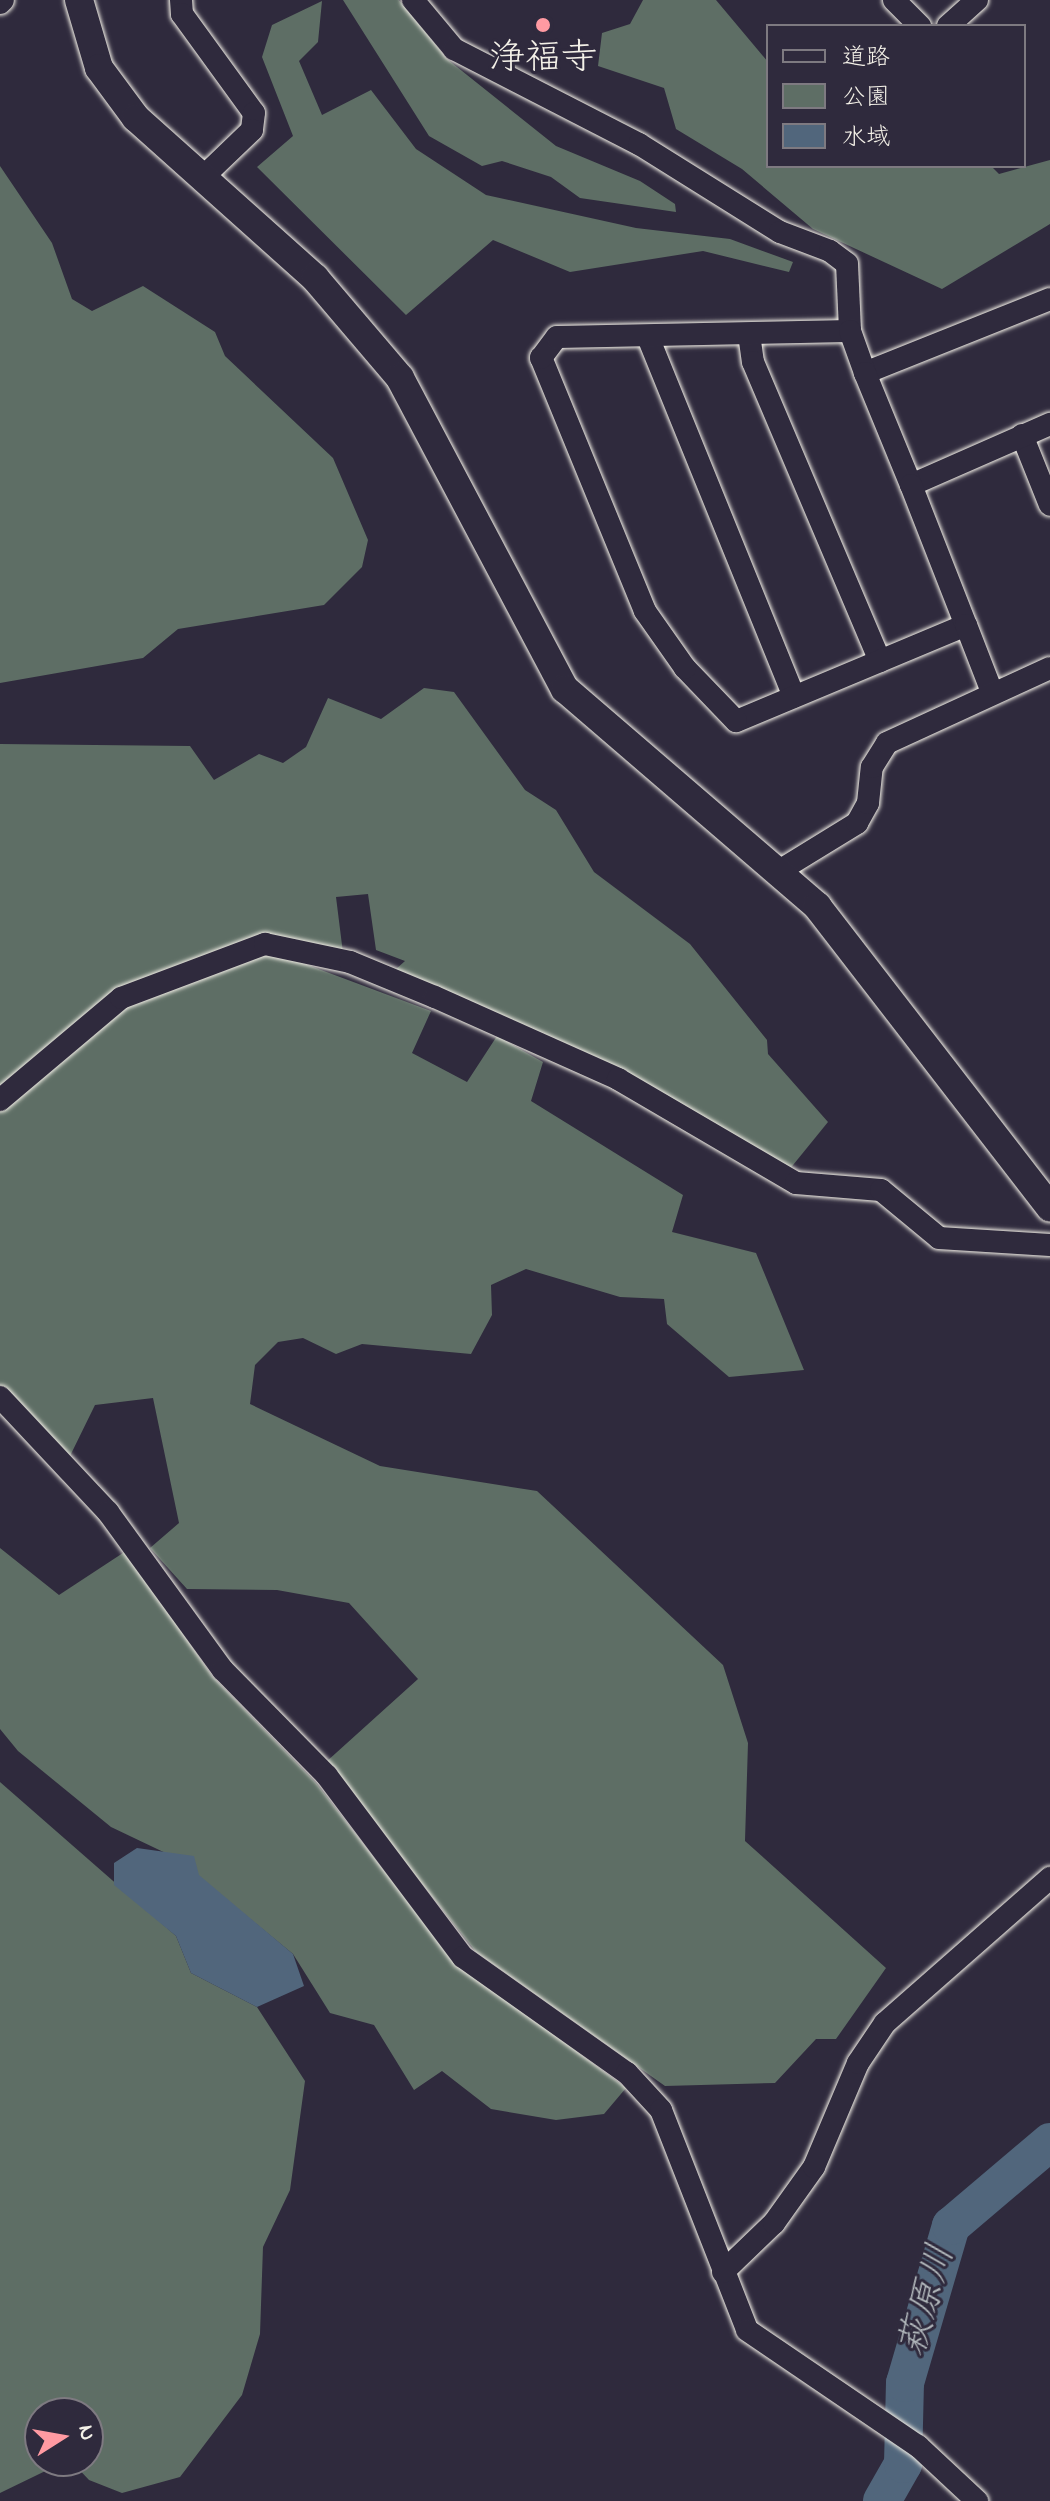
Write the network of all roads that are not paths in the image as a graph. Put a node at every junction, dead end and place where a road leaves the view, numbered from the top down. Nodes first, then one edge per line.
1 (79, 0) edge
2 (181, 0) edge
3 (413, 0) edge
4 (894, 0) edge
5 (977, 0) edge
6 (918, 24) edge
7 (950, 24) edge
8 (203, 177) junction
9 (1050, 299) edge
10 (850, 331) junction
11 (749, 334) junction
12 (648, 337) junction
13 (865, 373) junction
14 (1050, 424) edge
15 (1022, 435) junction
16 (911, 485) junction
17 (1050, 505) edge
18 (966, 625) junction
19 (880, 661) junction
20 (1050, 668) edge
21 (992, 692) junction
22 (794, 697) junction
23 (779, 871) junction
24 (0, 1100) edge
25 (1050, 1207) edge
26 (1050, 1245) edge
27 (0, 1397) edge
28 (1050, 1878) edge
29 (723, 2272) junction
30 (977, 2501) edge

1 - 8 street
2 - 8 street
3 - 10 street
4 - 6 street
5 - 7 street
8 - 23 street
9 - 13 street
10 - 11 street
10 - 13 street
11 - 12 street
11 - 19 street
12 - 22 street
12 - 22 street
13 - 16 street
14 - 15 street
15 - 16 street
15 - 17 street
16 - 18 street
18 - 19 street
18 - 21 street
19 - 22 street
20 - 21 street
21 - 23 street
23 - 25 street
24 - 26 street
27 - 29 street
28 - 29 street
29 - 30 street

